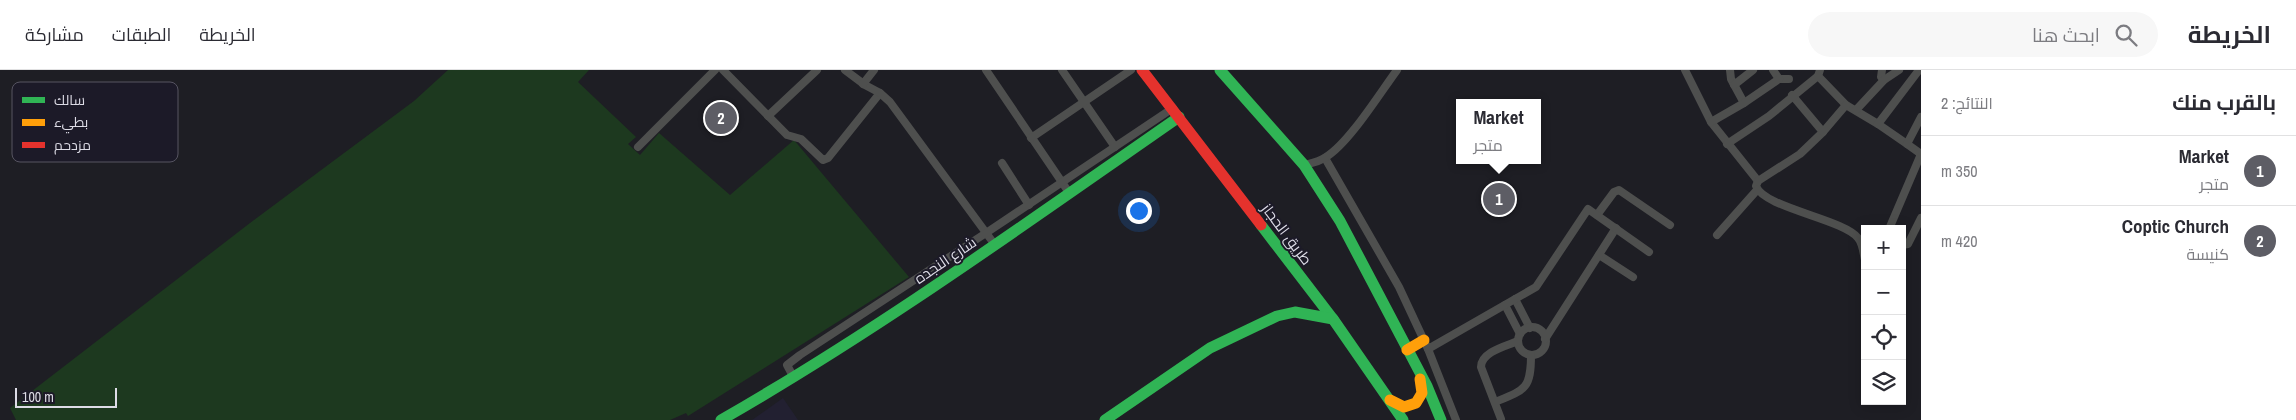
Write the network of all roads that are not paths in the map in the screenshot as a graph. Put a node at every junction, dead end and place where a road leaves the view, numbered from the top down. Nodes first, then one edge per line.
1 (722, 70) edge
2 (816, 70) edge
3 (845, 70) edge
4 (874, 70) edge
5 (986, 70) edge
6 (1062, 70) edge
7 (1131, 70) edge
8 (1142, 70) edge
9 (1220, 70) edge
10 (1397, 70) edge
11 (1685, 70) edge
12 (1730, 70) edge
13 (1753, 70) edge
14 (1773, 70) edge
15 (1792, 70) edge
16 (1882, 70) edge
17 (1899, 70) edge
18 (1919, 70) edge
19 (711, 71) edge
20 (1121, 73) edge
21 (1819, 73) edge
22 (1779, 79) junction
23 (1789, 79) junction
24 (1884, 80) junction
25 (863, 84) junction
26 (1734, 85) junction
27 (1795, 92) junction
28 (880, 93) junction
29 (1084, 102) junction
30 (1744, 103) junction
31 (1846, 105) junction
32 (1856, 110) junction
33 (1176, 113) junction
34 (768, 116) junction
35 (1921, 117) edge
36 (1711, 122) junction
37 (1878, 124) junction
38 (1823, 132) junction
39 (1031, 138) junction
40 (1727, 144) junction
41 (1906, 144) junction
42 (638, 147) dead end
43 (1115, 147) junction
44 (1325, 158) junction
45 (1002, 163) dead end
46 (1304, 165) junction
47 (1062, 183) junction
48 (1758, 185) junction
49 (1070, 194) junction
50 (1029, 205) junction
51 (1596, 215) junction
52 (1921, 218) edge
53 (1670, 225) dead end
54 (1891, 225) edge
55 (1616, 228) junction
56 (986, 233) junction
57 (1717, 236) dead end
58 (1861, 243) edge
59 (1906, 244) edge
60 (995, 245) junction
61 (1649, 252) dead end
62 (1599, 256) junction
63 (1633, 277) dead end
64 (1515, 299) junction
65 (1505, 305) junction
66 (1333, 319) junction
67 (1530, 328) junction
68 (1519, 337) junction
69 (1545, 339) junction
70 (1426, 344) junction
71 (1407, 350) junction
72 (1531, 355) junction
73 (1419, 371) junction
74 (794, 378) junction
75 (1390, 400) junction
76 (1495, 402) junction
77 (1501, 419) edge
78 (721, 420) edge
79 (1105, 420) edge
80 (1403, 420) edge
81 (1442, 420) edge
82 (1456, 420) edge

1 - 34 street
2 - 34 street
3 - 25 street
4 - 25 street
5 - 39 street
6 - 29 street
7 - 20 street
8 - 33 main road, طريق الحجاز
9 - 46 main road
10 - 44 street
11 - 36 street
12 - 26 street
13 - 26 street
14 - 22 street
15 - 23 street
16 - 24 street
17 - 24 street
18 - 37 street
19 - 42 street
20 - 29 street
21 - 27 street
21 - 31 street
22 - 23 street
22 - 30 street
23 - 27 street
24 - 32 street
25 - 28 street
26 - 30 street
27 - 38 street
27 - 40 street
28 - 34 street
28 - 56 street
29 - 39 street
29 - 43 street
30 - 36 street
31 - 32 street
31 - 38 street
32 - 37 street
33 - 43 street
33 - 49 main road, شارع النجده
33 - 66 main road, طريق الحجاز
35 - 41 street
36 - 40 street
37 - 41 street
38 - 48 street
39 - 47 street
40 - 48 street
41 - 54 street
43 - 47 street
44 - 46 street
44 - 70 street
45 - 50 street
46 - 71 main road
47 - 49 street
47 - 50 street
48 - 57 street
48 - 58 street
49 - 60 main road, شارع النجده
50 - 56 street
51 - 53 street
51 - 55 street
51 - 64 street
52 - 59 street
55 - 61 street
55 - 62 street
56 - 60 street
56 - 74 street
60 - 74 main road, شارع النجده
62 - 63 street
62 - 69 street
64 - 65 street
64 - 67 street
65 - 68 street
65 - 70 street
66 - 75 main road, طريق الحجاز
66 - 79 main road
67 - 68 street
67 - 69 street
68 - 72 street
68 - 76 street
69 - 72 street
70 - 71 main road
70 - 82 street
71 - 73 main road
72 - 76 street
73 - 75 main road
73 - 81 main road
74 - 78 main road, شارع النجده
75 - 80 main road, طريق الحجاز
76 - 77 street

